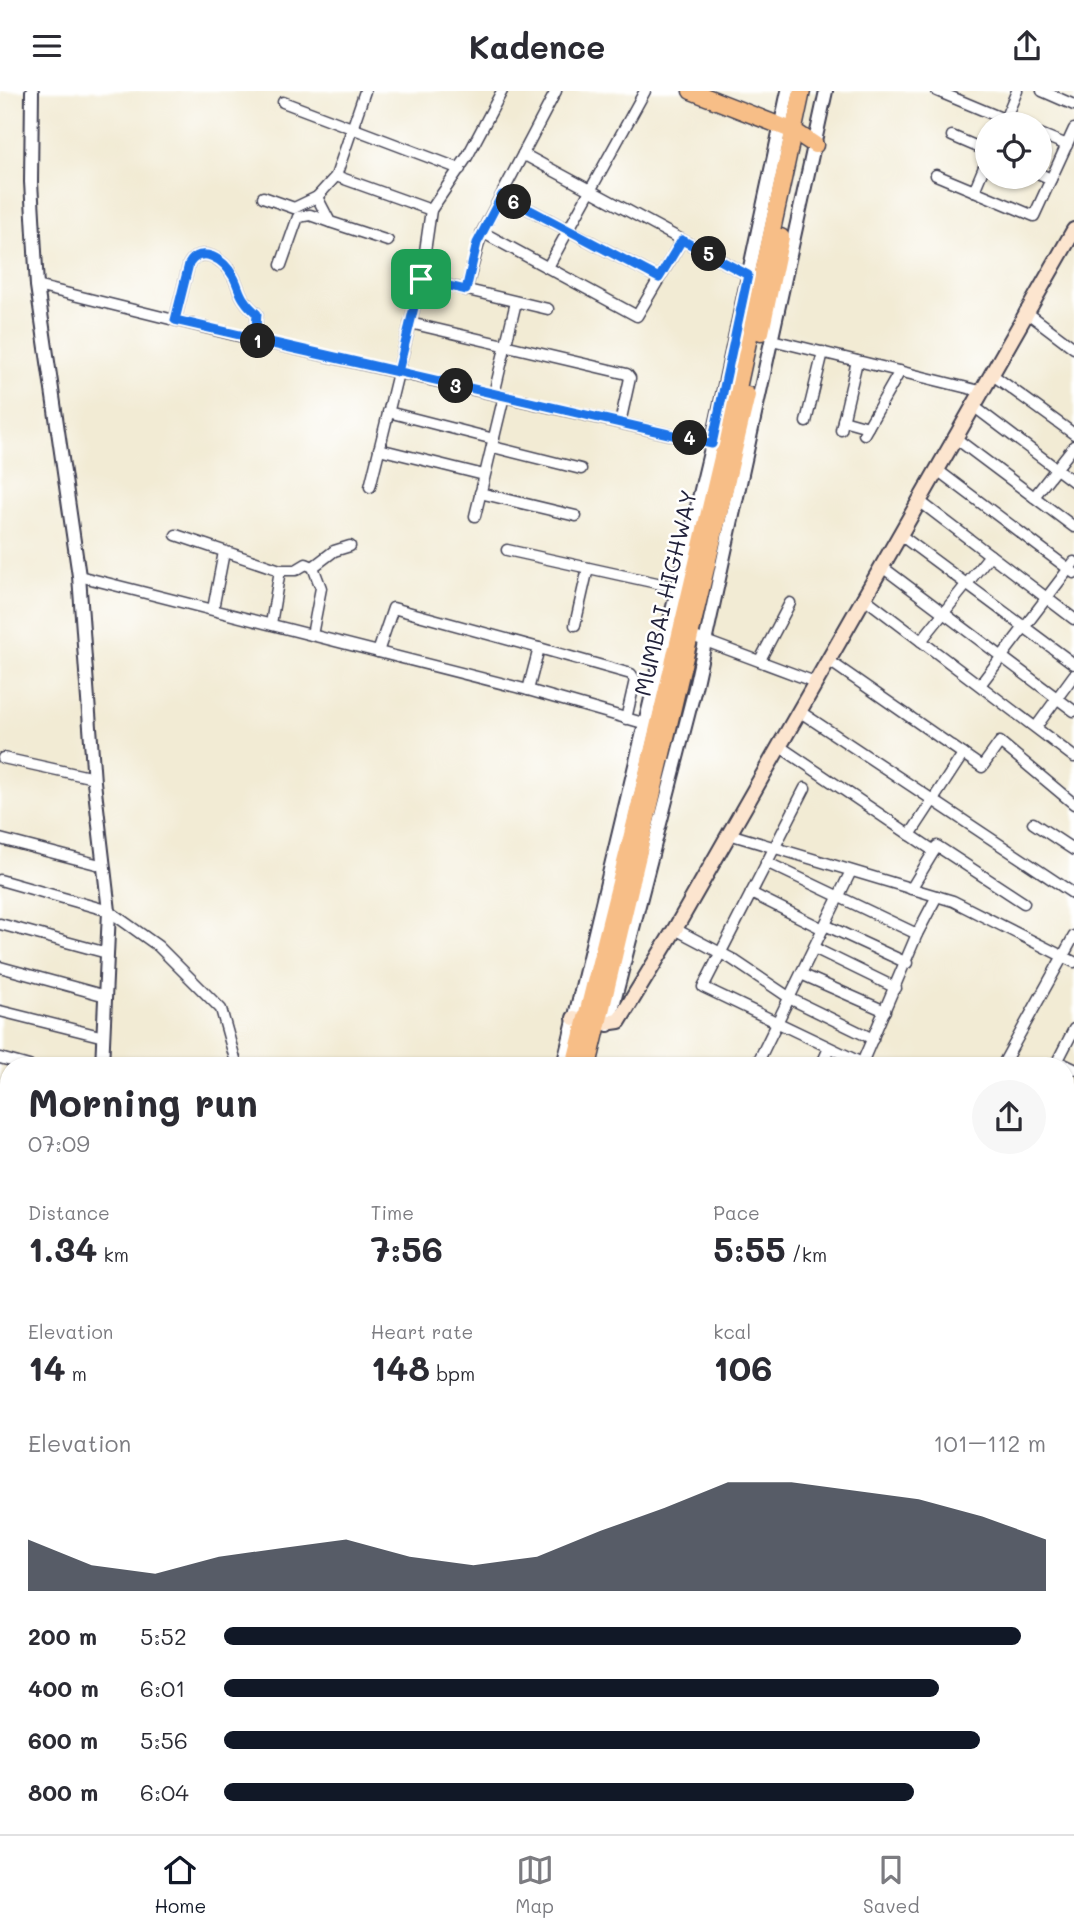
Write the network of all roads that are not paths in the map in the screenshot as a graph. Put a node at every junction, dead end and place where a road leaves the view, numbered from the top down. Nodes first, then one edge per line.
1 (32, 91) edge
2 (365, 91) edge
3 (502, 91) edge
4 (556, 91) edge
5 (645, 91) edge
6 (691, 91) edge
7 (788, 91) edge
8 (802, 91) edge
9 (812, 91) edge
10 (826, 91) edge
11 (939, 91) edge
12 (1017, 91) edge
13 (1042, 91) edge
14 (283, 102) dead end
15 (1074, 105) edge
16 (982, 112) edge
17 (1008, 112) edge
18 (352, 127) junction
19 (1074, 129) edge
20 (798, 135) junction
21 (952, 136) dead end
22 (1052, 139) edge
23 (1067, 145) junction
24 (975, 146) edge
25 (523, 154) junction
26 (460, 169) junction
27 (936, 175) dead end
28 (336, 176) junction
29 (1052, 177) edge
30 (1046, 189) edge
31 (591, 190) junction
32 (974, 191) joint
33 (502, 195) junction
34 (263, 197) dead end
35 (317, 197) junction
36 (431, 210) junction
37 (330, 222) junction
38 (569, 230) junction
39 (1074, 230) edge
40 (482, 232) junction
41 (682, 240) junction
42 (388, 241) dead end
43 (758, 261) junction
44 (281, 265) dead end
45 (548, 267) junction
46 (748, 275) junction
47 (659, 278) junction
48 (421, 279) junction
49 (37, 286) junction
50 (466, 290) junction
51 (516, 302) junction
52 (548, 309) dead end
53 (1025, 311) junction
54 (175, 320) junction
55 (410, 323) junction
56 (255, 340) junction
57 (772, 340) junction
58 (506, 345) junction
59 (1074, 348) edge
60 (823, 352) junction
61 (857, 361) junction
62 (900, 371) junction
63 (398, 372) junction
64 (990, 373) junction
65 (980, 391) junction
66 (499, 395) junction
67 (972, 405) junction
68 (388, 412) junction
69 (806, 422) dead end
70 (620, 423) junction
71 (1074, 435) edge
72 (954, 437) junction
73 (494, 443) junction
74 (718, 445) junction
75 (1074, 446) edge
76 (379, 449) junction
77 (581, 469) dead end
78 (936, 469) junction
79 (1056, 469) junction
80 (484, 475) junction
81 (1074, 482) edge
82 (370, 487) dead end
83 (480, 493) junction
84 (1034, 497) junction
85 (918, 501) junction
86 (475, 516) dead end
87 (576, 516) dead end
88 (1074, 527) edge
89 (899, 534) junction
90 (176, 535) dead end
91 (349, 546) dead end
92 (507, 549) dead end
93 (224, 552) junction
94 (990, 555) junction
95 (881, 566) junction
96 (313, 567) junction
97 (588, 568) junction
98 (1072, 568) edge
99 (280, 570) junction
100 (79, 576) junction
101 (968, 584) junction
102 (683, 589) junction
103 (863, 597) junction
104 (1046, 598) junction
105 (790, 603) dead end
106 (213, 609) junction
107 (944, 613) junction
108 (1074, 619) edge
109 (271, 624) junction
110 (575, 625) dead end
111 (1025, 626) junction
112 (312, 635) junction
113 (698, 638) junction
114 (921, 641) junction
115 (539, 648) junction
116 (378, 652) junction
117 (1002, 656) junction
118 (760, 660) junction
119 (828, 660) junction
120 (1074, 664) edge
121 (1074, 675) edge
122 (815, 682) junction
123 (980, 685) junction
124 (528, 690) junction
125 (1057, 698) junction
126 (799, 711) junction
127 (1074, 711) edge
128 (626, 719) junction
129 (651, 725) junction
130 (1036, 727) junction
131 (779, 746) junction
132 (963, 754) junction
133 (1074, 757) edge
134 (3, 758) dead end
135 (94, 778) junction
136 (804, 788) dead end
137 (934, 802) junction
138 (1074, 804) edge
139 (1033, 823) dead end
140 (729, 834) junction
141 (910, 835) junction
142 (0, 839) edge
143 (774, 848) junction
144 (934, 851) junction
145 (1074, 851) edge
146 (766, 862) junction
147 (104, 866) junction
148 (851, 871) junction
149 (0, 880) edge
150 (911, 889) junction
151 (751, 893) junction
152 (1074, 894) edge
153 (936, 896) junction
154 (839, 897) junction
155 (1024, 903) dead end
156 (109, 911) junction
157 (0, 924) edge
158 (824, 927) junction
159 (675, 929) junction
160 (917, 934) junction
161 (1074, 936) edge
162 (814, 948) junction
163 (107, 953) junction
164 (720, 953) junction
165 (1061, 955) junction
166 (1074, 962) edge
167 (907, 963) junction
168 (0, 967) edge
169 (801, 974) junction
170 (896, 988) junction
171 (106, 996) junction
172 (790, 997) junction
173 (0, 1011) edge
174 (885, 1011) junction
175 (591, 1022) junction
176 (777, 1023) junction
177 (1073, 1035) edge
178 (104, 1037) junction
179 (873, 1039) junction
180 (829, 1048) junction
181 (103, 1057) edge
182 (234, 1057) edge
183 (569, 1057) edge
184 (577, 1057) edge
185 (590, 1057) edge
186 (760, 1057) edge
187 (825, 1057) edge
188 (846, 1057) edge
189 (865, 1057) edge
190 (1007, 1057) edge
191 (1060, 1057) edge

1 - 49 street
2 - 18 street
3 - 26 street
4 - 25 street
5 - 31 street
6 - 20 main road
7 - 20 street
8 - 20 main road, MUMBAI HIGHWAY
9 - 20 main road, MUMBAI HIGHWAY
10 - 20 street
11 - 16 street
12 - 17 street
13 - 15 street
14 - 18 street
18 - 26 street
18 - 28 street
19 - 23 street
20 - 43 main road, MUMBAI HIGHWAY
20 - 57 street
20 - 113 main road, MUMBAI HIGHWAY
21 - 24 street
22 - 23 street
23 - 29 street
25 - 31 street
25 - 33 street
26 - 36 street
27 - 32 street
28 - 35 street
28 - 36 street
30 - 32 street
31 - 38 street
31 - 41 street
33 - 38 street
33 - 40 street
34 - 35 street
35 - 37 street
36 - 48 street
37 - 42 street
37 - 44 street
38 - 45 street
38 - 47 street
39 - 53 main road
40 - 45 street
40 - 50 street
41 - 46 street
41 - 47 street
43 - 46 street
43 - 74 main road, MUMBAI HIGHWAY
45 - 47 street
46 - 74 street
48 - 50 street
48 - 55 street
49 - 54 street
49 - 100 street
50 - 51 street
51 - 52 street
51 - 58 street
53 - 59 street
53 - 64 main road
54 - 56 street
54 - 56 street
55 - 58 street
55 - 63 street
56 - 63 street
57 - 60 street
57 - 113 street
58 - 66 street
58 - 70 street
60 - 61 street
60 - 69 street
61 - 62 street
61 - 62 street
62 - 65 street
63 - 66 street
63 - 68 street
64 - 65 main road
64 - 71 street
65 - 67 main road
66 - 70 street
66 - 73 street
67 - 72 main road
67 - 79 street
68 - 73 street
68 - 76 street
70 - 74 street
72 - 78 main road
72 - 84 street
73 - 77 street
73 - 80 street
74 - 102 main road, MUMBAI HIGHWAY
75 - 79 street
76 - 80 street
76 - 82 street
78 - 85 main road
78 - 98 street
79 - 81 street
79 - 84 street
80 - 83 street
83 - 86 street
83 - 87 street
84 - 88 street
85 - 89 main road
85 - 94 street
89 - 95 main road
89 - 101 street
90 - 93 street
91 - 96 street
92 - 97 street
93 - 99 street
93 - 106 street
94 - 101 street
94 - 104 street
95 - 103 main road
95 - 107 street
96 - 99 street
96 - 112 street
97 - 102 street
97 - 110 street
98 - 104 street
99 - 109 street
100 - 106 street
100 - 135 street
101 - 107 street
101 - 111 street
102 - 129 main road, MUMBAI HIGHWAY
103 - 114 street
103 - 119 main road
104 - 108 street
104 - 111 street
105 - 118 street
106 - 109 street
107 - 114 street
107 - 117 street
109 - 112 street
111 - 117 street
111 - 120 street
112 - 116 street
113 - 118 street
113 - 175 street
113 - 175 main road, MUMBAI HIGHWAY
114 - 123 street
115 - 116 street
115 - 124 street
115 - 128 street
116 - 124 street
117 - 123 street
117 - 125 street
118 - 122 street
119 - 122 main road
119 - 132 street
121 - 125 street
122 - 126 main road
123 - 130 street
124 - 128 street
125 - 127 street
125 - 130 street
126 - 131 main road
126 - 137 street
128 - 129 street
129 - 175 main road, MUMBAI HIGHWAY
130 - 133 street
131 - 140 main road
131 - 141 street
132 - 137 street
132 - 138 street
134 - 135 street
135 - 147 street
136 - 143 street
137 - 141 street
137 - 152 street
139 - 145 street
140 - 143 street
140 - 159 main road
141 - 144 street
142 - 147 street
143 - 146 street
143 - 148 street
144 - 150 street
144 - 155 street
146 - 151 street
146 - 154 street
147 - 156 street
148 - 150 street
148 - 154 street
149 - 156 street
150 - 153 street
151 - 158 street
151 - 164 street
153 - 160 street
153 - 165 street
154 - 158 street
154 - 160 street
156 - 163 street
156 - 182 street
157 - 163 street
158 - 162 street
158 - 167 street
159 - 164 street
159 - 175 main road
160 - 167 street
161 - 165 street
162 - 169 street
162 - 170 street
163 - 171 street
164 - 172 street
164 - 176 street
165 - 166 street
165 - 190 street
167 - 170 street
168 - 171 street
169 - 172 street
169 - 174 street
170 - 174 street
171 - 178 street
172 - 176 street
172 - 179 street
173 - 178 street
174 - 179 street
175 - 183 street
175 - 184 main road
175 - 185 main road
176 - 180 street
176 - 186 street
177 - 191 street
178 - 181 street
179 - 189 street
180 - 187 street
180 - 188 street

